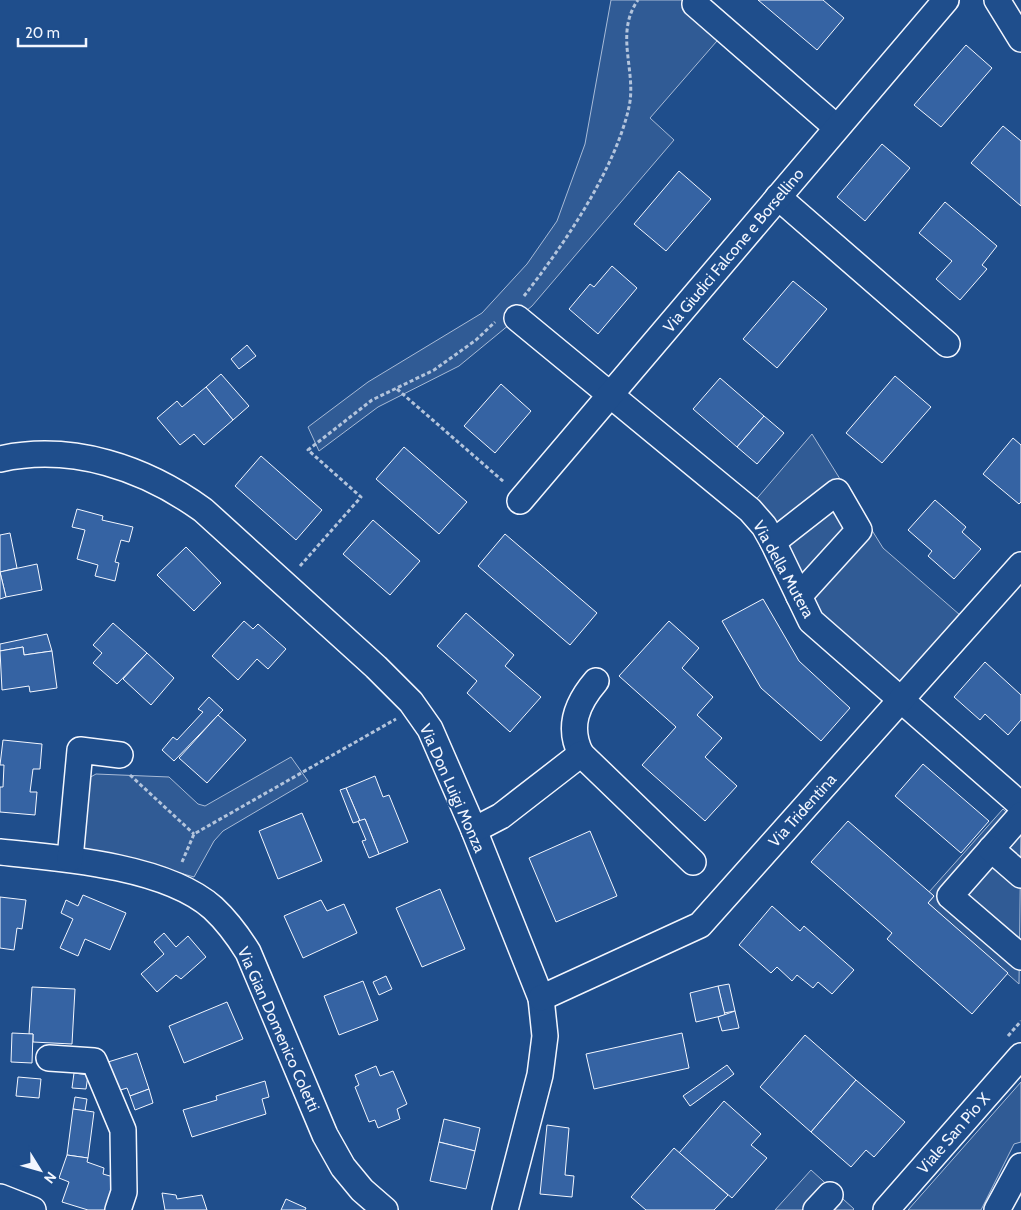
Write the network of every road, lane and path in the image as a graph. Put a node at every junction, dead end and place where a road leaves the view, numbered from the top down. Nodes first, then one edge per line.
1 (638, 0) edge
2 (946, 0) edge
3 (997, 0) edge
4 (695, 4) dead end
5 (1021, 39) edge
6 (836, 127) junction
7 (778, 197) junction
8 (510, 313) junction
9 (947, 344) dead end
10 (397, 389) junction
11 (611, 396) junction
12 (0, 459) edge
13 (504, 482) dead end
14 (520, 501) dead end
15 (773, 542) junction
16 (1021, 565) edge
17 (285, 584) junction
18 (799, 596) junction
19 (596, 682) dead end
20 (901, 700) junction
21 (415, 708) junction
22 (581, 754) junction
23 (120, 755) joint
24 (1021, 805) edge
25 (1021, 815) edge
26 (474, 830) junction
27 (194, 834) junction
28 (991, 849) junction
29 (0, 852) edge
30 (70, 859) junction
31 (693, 862) dead end
32 (1021, 874) edge
33 (172, 884) junction
34 (1021, 957) edge
35 (541, 998) junction
36 (1021, 1056) edge
37 (49, 1058) dead end
38 (1021, 1166) edge
39 (0, 1197) edge
40 (33, 1210) edge
41 (118, 1210) edge
42 (385, 1210) edge
43 (505, 1210) edge
44 (886, 1210) edge
45 (997, 1210) edge

1 - 8 path
2 - 6 street, Via Giudici Falcone e Borsellino
3 - 5 street
4 - 6 street
6 - 7 street, Via Giudici Falcone e Borsellino
7 - 9 street
7 - 11 street, Via Giudici Falcone e Borsellino
8 - 10 path
8 - 11 street, Via della Mutera
10 - 13 path
10 - 17 path
11 - 14 street, Via Giudici Falcone e Borsellino
11 - 15 street, Via della Mutera
12 - 17 street, Via Don Luigi Monza
15 - 18 street, Via della Mutera
15 - 18 street
16 - 20 street, Via Tridentina
17 - 21 street, Via Don Luigi Monza
18 - 20 street, Via della Mutera
19 - 22 street
20 - 24 street, Via della Mutera
20 - 35 street, Via Tridentina
21 - 26 street, Via Don Luigi Monza
21 - 27 path
22 - 26 street
22 - 31 street
23 - 27 path
23 - 30 street
25 - 28 street
26 - 35 street, Via Don Luigi Monza
27 - 33 path
28 - 32 street
28 - 34 street
29 - 30 street, Via Gian Domenico Coletti
30 - 33 street, Via Gian Domenico Coletti
33 - 42 street, Via Gian Domenico Coletti
35 - 43 street, Via Don Luigi Monza
36 - 44 street, Viale San Pio X
37 - 41 street
38 - 45 street
39 - 40 street

